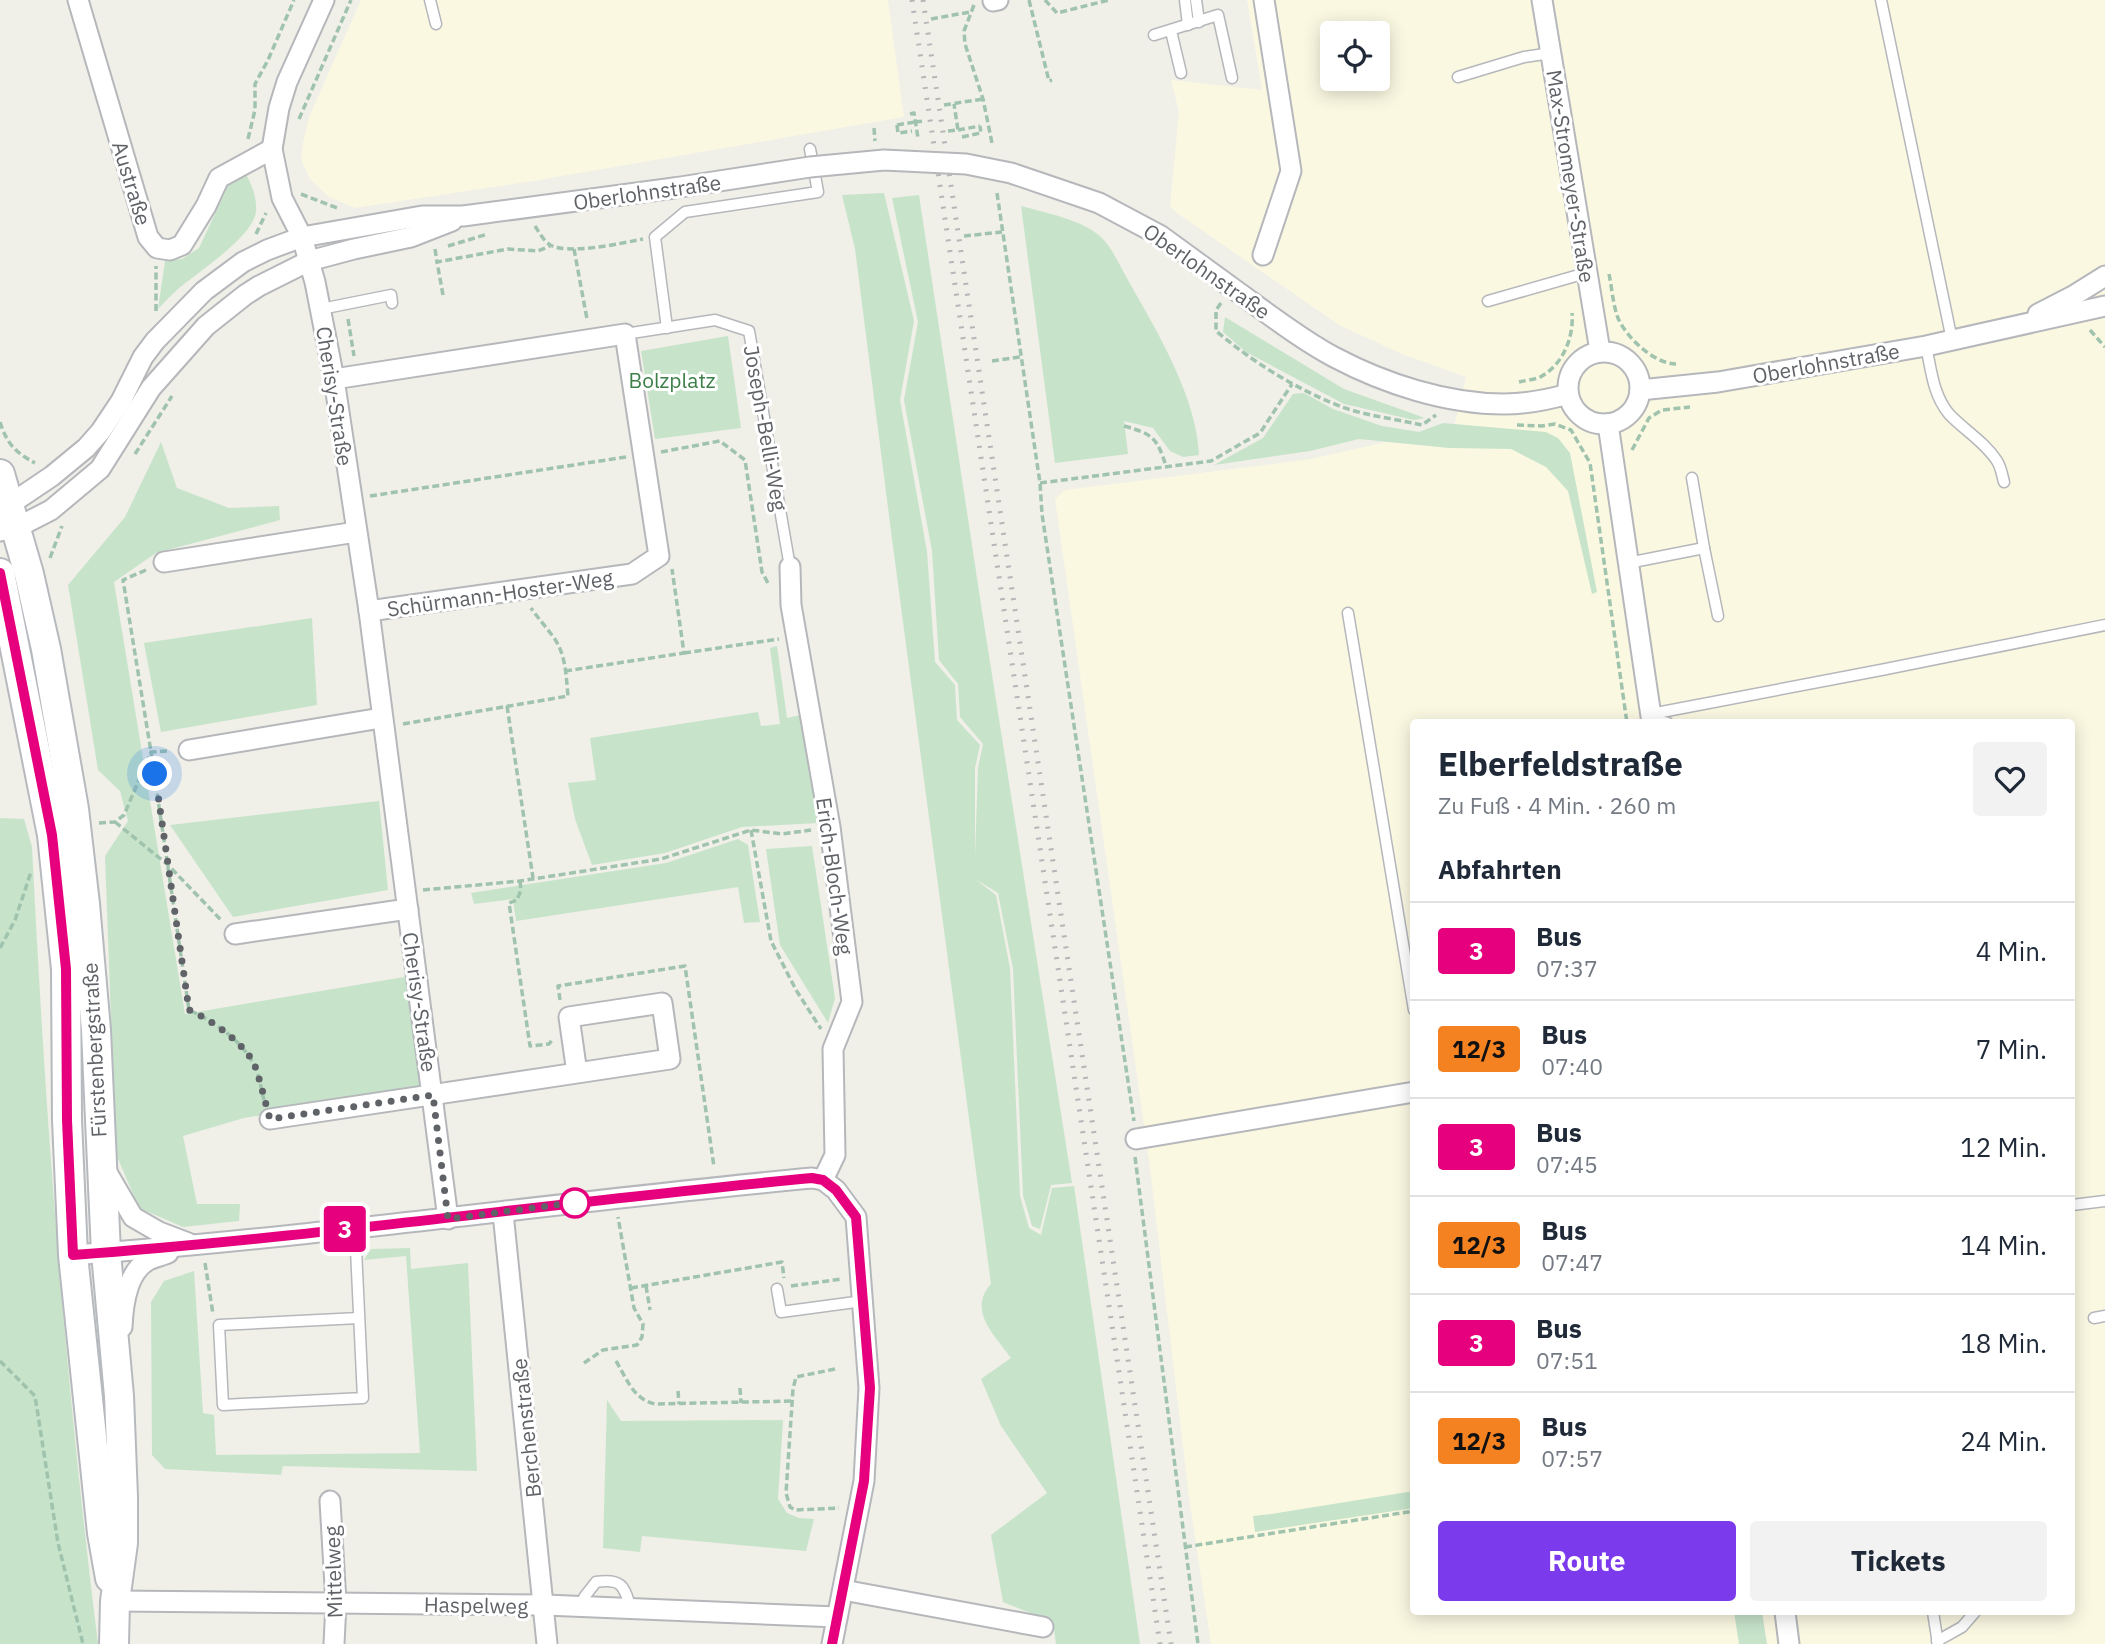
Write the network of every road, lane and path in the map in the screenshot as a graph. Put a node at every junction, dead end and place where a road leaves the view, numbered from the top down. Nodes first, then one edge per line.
1 (78, 0) edge
2 (294, 0) edge
3 (324, 0) edge
4 (351, 0) edge
5 (430, 0) edge
6 (1029, 0) edge
7 (1045, 0) edge
8 (1109, 0) edge
9 (1185, 0) edge
10 (1196, 0) edge
11 (1264, 0) edge
12 (1542, 0) edge
13 (1881, 0) edge
14 (989, 2) edge
15 (970, 12) junction
16 (931, 19) dead end
17 (1193, 23) junction
18 (436, 24) dead end
19 (1171, 30) junction
20 (1154, 36) dead end
21 (1551, 53) junction
22 (1181, 73) dead end
23 (1458, 77) dead end
24 (1232, 78) dead end
25 (1052, 80) dead end
26 (983, 99) junction
27 (954, 104) junction
28 (944, 105) dead end
29 (909, 114) dead end
30 (925, 121) dead end
31 (915, 122) junction
32 (296, 125) dead end
33 (874, 128) dead end
34 (958, 130) junction
35 (912, 131) dead end
36 (948, 131) dead end
37 (962, 137) dead end
38 (918, 138) dead end
39 (876, 141) dead end
40 (992, 143) dead end
41 (272, 149) junction
42 (810, 149) dead end
43 (249, 163) junction
44 (297, 185) dead end
45 (997, 193) dead end
46 (266, 205) dead end
47 (463, 216) junction
48 (535, 226) dead end
49 (349, 229) junction
50 (1002, 232) junction
51 (254, 236) dead end
52 (655, 236) junction
53 (964, 236) dead end
54 (302, 237) junction
55 (550, 246) junction
56 (157, 248) junction
57 (574, 248) junction
58 (435, 249) dead end
59 (1263, 256) dead end
60 (309, 261) junction
61 (437, 262) junction
62 (1587, 273) junction
63 (2105, 276) edge
64 (443, 295) dead end
65 (1488, 301) dead end
66 (1222, 302) dead end
67 (392, 303) dead end
68 (346, 304) junction
69 (2105, 306) edge
70 (321, 309) junction
71 (1617, 316) dead end
72 (1573, 324) dead end
73 (2011, 326) junction
74 (667, 328) junction
75 (625, 334) junction
76 (590, 339) junction
77 (1952, 340) junction
78 (155, 341) junction
79 (1926, 346) junction
80 (1600, 352) junction
81 (1020, 358) junction
82 (992, 361) dead end
83 (1683, 364) dead end
84 (357, 375) junction
85 (334, 379) junction
86 (1518, 382) dead end
87 (1292, 384) junction
88 (1640, 390) junction
89 (174, 393) dead end
90 (1568, 394) junction
91 (1674, 410) dead end
92 (1436, 414) dead end
93 (0, 422) edge
94 (1555, 424) dead end
95 (1608, 424) junction
96 (1124, 426) dead end
97 (643, 454) junction
98 (1629, 455) dead end
99 (128, 462) dead end
100 (8, 463) edge
101 (35, 463) dead end
102 (0, 466) edge
103 (1166, 466) junction
104 (1692, 478) dead end
105 (2004, 482) dead end
106 (41, 483) junction
107 (1040, 483) junction
108 (351, 497) junction
109 (6, 517) edge
110 (356, 532) junction
111 (1704, 548) junction
112 (659, 556) junction
113 (164, 562) joint
114 (1628, 563) junction
115 (790, 567) joint
116 (0, 573) edge
117 (524, 590) junction
118 (791, 605) junction
119 (369, 611) junction
120 (1349, 613) dead end
121 (1718, 616) dead end
122 (2105, 625) edge
123 (783, 638) dead end
124 (46, 649) junction
125 (684, 653) junction
126 (8, 654) edge
127 (565, 671) junction
128 (507, 706) junction
129 (1626, 719) edge
130 (1656, 719) edge
131 (382, 722) junction
132 (189, 750) joint
133 (151, 752) junction
134 (115, 822) junction
135 (100, 824) dead end
136 (830, 827) junction
137 (751, 830) junction
138 (167, 864) junction
139 (31, 872) dead end
140 (533, 878) junction
141 (407, 900) junction
142 (235, 934) joint
143 (0, 948) edge
144 (1410, 986) edge
145 (833, 1049) junction
146 (577, 1073) junction
147 (1410, 1093) edge
148 (433, 1095) junction
149 (270, 1119) joint
150 (1136, 1139) junction
151 (100, 1162) junction
152 (823, 1180) junction
153 (615, 1199) junction
154 (2105, 1200) edge
155 (2075, 1205) edge
156 (503, 1213) junction
157 (448, 1219) junction
158 (355, 1228) junction
159 (192, 1245) junction
160 (106, 1253) junction
161 (73, 1255) junction
162 (862, 1276) junction
163 (208, 1284) dead end
164 (646, 1286) junction
165 (631, 1289) junction
166 (777, 1290) dead end
167 (864, 1301) junction
168 (650, 1310) dead end
169 (359, 1318) junction
170 (219, 1325) junction
171 (0, 1361) edge
172 (615, 1361) dead end
173 (584, 1363) dead end
174 (835, 1369) dead end
175 (740, 1388) dead end
176 (678, 1391) dead end
177 (119, 1396) junction
178 (792, 1401) junction
179 (741, 1403) junction
180 (679, 1404) junction
181 (330, 1500) dead end
182 (859, 1511) junction
183 (1410, 1512) edge
184 (1185, 1547) junction
185 (843, 1590) junction
186 (115, 1601) junction
187 (336, 1603) junction
188 (545, 1605) junction
189 (580, 1606) junction
190 (631, 1609) junction
191 (1784, 1615) edge
192 (1933, 1615) edge
193 (1972, 1615) edge
194 (837, 1617) junction
195 (1043, 1627) dead end
196 (1937, 1643) edge
197 (83, 1644) edge
198 (114, 1644) edge
199 (334, 1644) edge
200 (548, 1644) edge
201 (832, 1644) edge
202 (1198, 1644) edge
203 (1789, 1644) edge

1 - 56 street, Austraße
2 - 43 path
3 - 41 street
4 - 32 path
5 - 18 lane
6 - 25 path
7 - 8 path
9 - 17 lane
10 - 17 lane
11 - 59 street
12 - 21 street, Max-Stromeyer-Straße
13 - 77 lane
14 - 15 path
15 - 16 path
15 - 26 path
17 - 19 lane
17 - 24 lane
19 - 20 lane
19 - 22 lane
21 - 23 lane
21 - 62 street, Max-Stromeyer-Straße
26 - 27 path
26 - 40 path
27 - 28 path
27 - 34 path
29 - 31 path
30 - 31 path
31 - 35 path, bridge
31 - 38 path
33 - 39 path
34 - 36 path
34 - 37 path, bridge
41 - 43 street, Austraße
41 - 54 street, Cherisy-Straße
42 - 52 lane
43 - 56 street, Austraße
44 - 49 path
45 - 50 path
46 - 51 path
47 - 49 street, Oberlohnstraße
47 - 60 street, Oberlohnstraße
47 - 90 street, Oberlohnstraße, bridge
48 - 55 path
49 - 54 street, Oberlohnstraße
50 - 53 path
50 - 81 path
52 - 57 path
52 - 74 lane
54 - 60 street, Cherisy-Straße
54 - 78 street, Oberlohnstraße
55 - 57 path
55 - 61 path
56 - 78 path
57 - 76 path
58 - 61 path
60 - 70 street, Cherisy-Straße
60 - 109 street, Oberlohnstraße
61 - 64 path
62 - 65 lane
62 - 80 street, Max-Stromeyer-Straße
63 - 73 street, Oberlohnstraße
66 - 87 path
67 - 68 lane
68 - 70 lane
68 - 84 path
69 - 73 street, Oberlohnstraße
70 - 85 street, Cherisy-Straße
71 - 83 path
72 - 86 path
73 - 77 street, Oberlohnstraße
74 - 75 lane, Joseph-Belli-Weg
74 - 115 lane, Joseph-Belli-Weg
75 - 76 street, Joseph-Belli-Weg
75 - 97 street
76 - 84 street, Joseph-Belli-Weg
77 - 79 street, Oberlohnstraße
78 - 106 street, Oberlohnstraße
79 - 88 street, Oberlohnstraße
79 - 105 lane
80 - 88 street
80 - 90 street
81 - 82 path
81 - 107 path
84 - 85 street, Joseph-Belli-Weg
85 - 108 street, Cherisy-Straße
87 - 92 path
87 - 103 path
88 - 95 street
89 - 99 path
90 - 95 street
91 - 98 path
93 - 100 path
94 - 129 path
95 - 114 street
96 - 103 path
97 - 108 path
97 - 112 street
97 - 118 path
100 - 101 path
100 - 109 main road, Fürstenbergstraße
102 - 106 street
103 - 107 path
104 - 111 lane
106 - 109 street, Oberlohnstraße
107 - 150 path
108 - 110 street, Cherisy-Straße
109 - 124 main road, Fürstenbergstraße
110 - 113 street
110 - 119 street, Cherisy-Straße
111 - 114 lane
111 - 121 lane
112 - 117 street, Schürmann-Hoster-Weg
112 - 125 path
113 - 133 path
114 - 130 street
115 - 118 street, Erich-Bloch-Weg
116 - 126 main road, Fürstenbergstraße
117 - 119 street, Schürmann-Hoster-Weg
117 - 127 path
118 - 136 street, Erich-Bloch-Weg
119 - 131 street, Cherisy-Straße
120 - 144 lane
122 - 130 lane
123 - 125 path
124 - 126 street
124 - 151 main road, Fürstenbergstraße
125 - 127 path
126 - 161 main road, Fürstenbergstraße
127 - 128 path
128 - 131 path
128 - 140 path
131 - 132 street
131 - 141 street, Cherisy-Straße
132 - 133 path
133 - 134 path
133 - 138 path
134 - 135 path
134 - 138 path
136 - 137 path
136 - 145 street, Erich-Bloch-Weg
137 - 140 path
137 - 145 path
138 - 142 path
138 - 149 path
139 - 143 path
140 - 141 path
141 - 142 street, Cherisy-Straße
141 - 148 street, Cherisy-Straße
145 - 152 street, Erich-Bloch-Weg
146 - 146 street
146 - 148 street
147 - 150 street
148 - 149 street, Cherisy-Straße
148 - 157 street, Cherisy-Straße
150 - 184 path
151 - 159 street
151 - 160 main road, Fürstenbergstraße
152 - 153 street
152 - 162 street
153 - 156 street
153 - 165 path
154 - 155 lane
156 - 157 street
156 - 188 street, Berchenstraße
157 - 158 street
158 - 159 street
158 - 169 lane
159 - 160 street
159 - 177 street
160 - 161 street
160 - 177 main road, Fürstenbergstraße
161 - 186 main road, Fürstenbergstraße
162 - 164 path
162 - 167 street
163 - 170 path
164 - 165 path
164 - 168 path
165 - 173 path
166 - 167 lane
167 - 182 street
169 - 170 lane
169 - 170 lane
171 - 197 path
172 - 180 path
174 - 178 path
175 - 179 path
176 - 180 path
177 - 186 main road, Fürstenbergstraße
178 - 179 path
178 - 182 path
179 - 180 path
181 - 187 street, Mittelweg
182 - 185 street
183 - 184 path
184 - 202 path
185 - 194 street
185 - 195 street
186 - 187 street, Haspelweg
186 - 198 main road, Fürstenbergstraße
187 - 188 street, Haspelweg
187 - 199 street, Mittelweg
188 - 189 street, Haspelweg
188 - 200 street, Berchenstraße
189 - 190 street, Haspelweg
189 - 190 lane
190 - 194 street, Haspelweg
191 - 203 street
192 - 196 lane
193 - 196 lane
194 - 201 street

